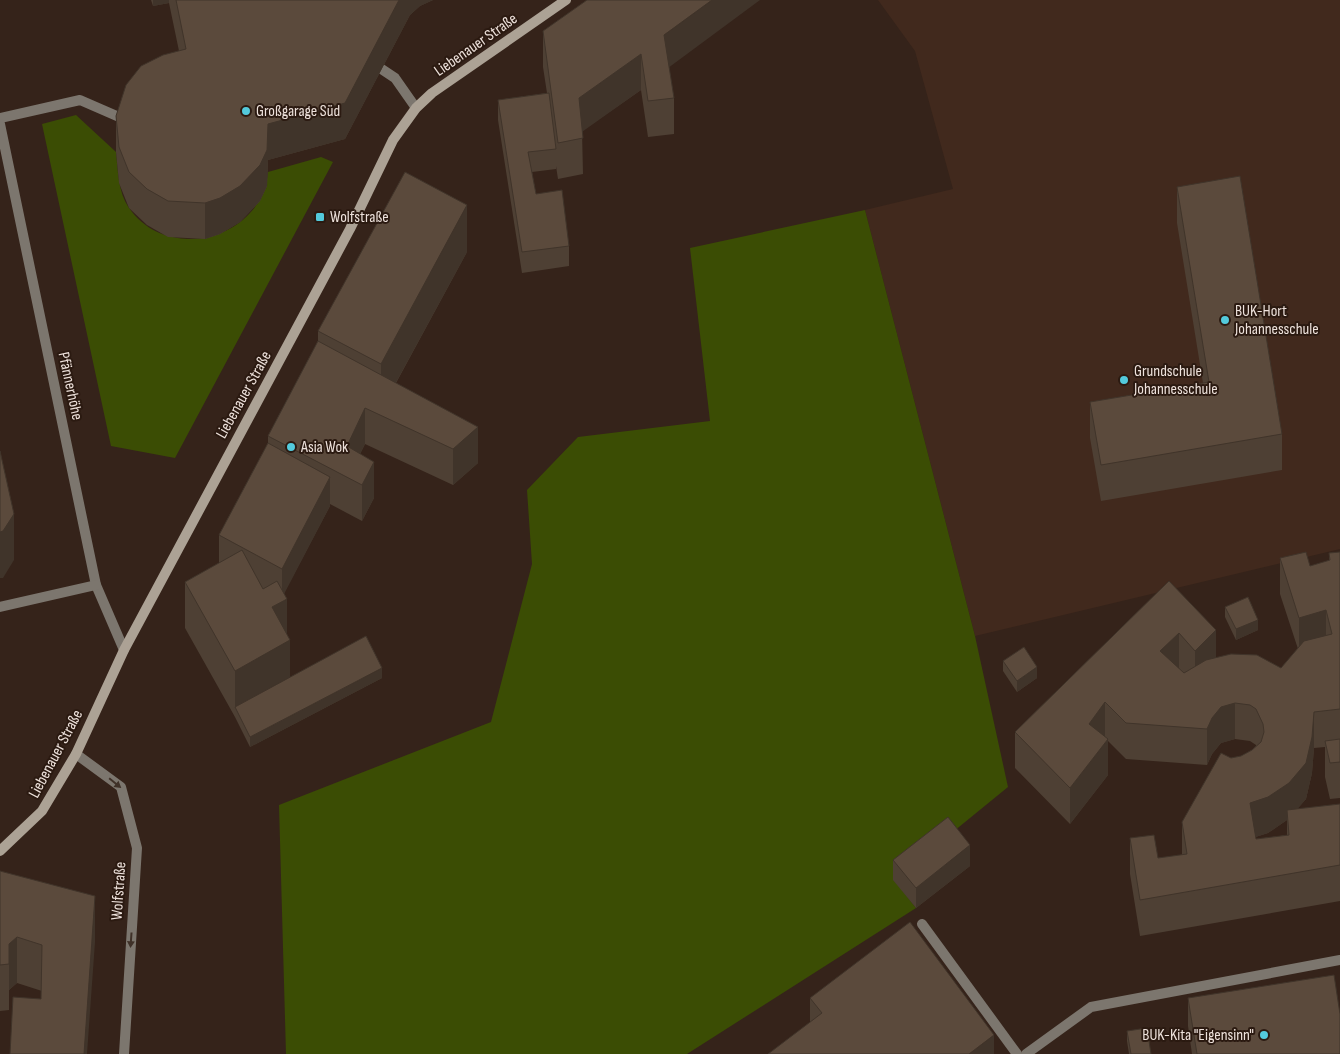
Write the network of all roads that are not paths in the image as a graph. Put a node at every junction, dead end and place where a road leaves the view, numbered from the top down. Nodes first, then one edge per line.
1 (566, 0) edge
2 (371, 62) edge
3 (416, 108) junction
4 (0, 118) edge
5 (126, 120) edge
6 (0, 124) edge
7 (96, 585) junction
8 (0, 607) edge
9 (124, 650) junction
10 (76, 754) junction
11 (0, 851) edge
12 (922, 924) dead end
13 (1340, 960) edge
14 (124, 1054) edge
15 (1017, 1054) edge
16 (1026, 1054) edge

1 - 3 street, Liebenauer Straße
2 - 3 street
3 - 9 street, Liebenauer Straße
4 - 5 street
6 - 7 street, Pfännerhöhe
7 - 8 street
7 - 9 street, Pfännerhöhe
9 - 10 street, Liebenauer Straße
10 - 11 street, Liebenauer Straße
10 -> 14 street, Wolfstraße
12 - 15 street
13 - 16 street

